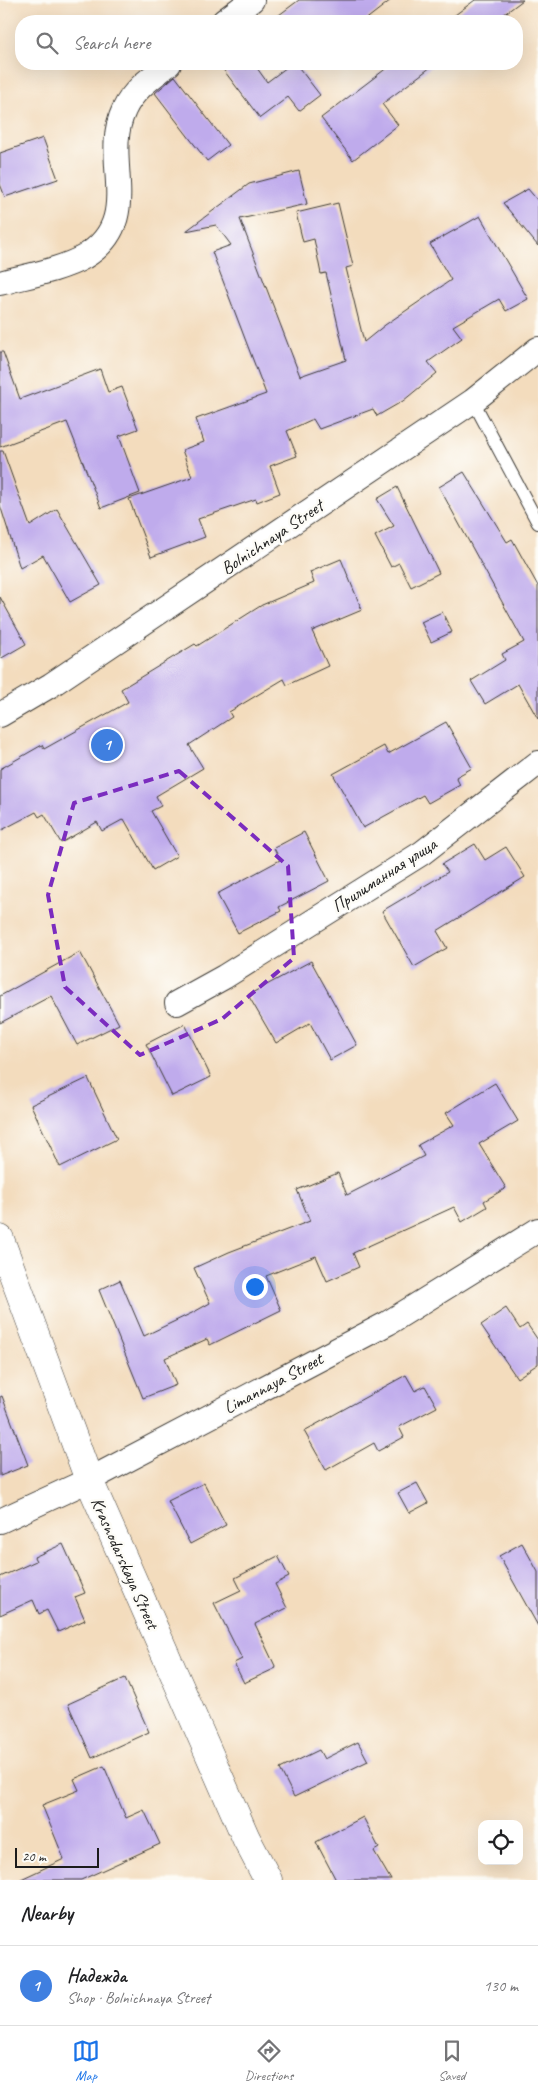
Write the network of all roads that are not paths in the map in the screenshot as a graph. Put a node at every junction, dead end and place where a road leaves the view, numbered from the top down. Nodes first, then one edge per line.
1 (252, 0) edge
2 (232, 15) edge
3 (162, 70) edge
4 (0, 283) edge
5 (538, 349) edge
6 (473, 401) junction
7 (538, 523) edge
8 (0, 715) edge
9 (538, 763) edge
10 (177, 1003) dead end
11 (538, 1230) edge
12 (0, 1239) edge
13 (89, 1480) junction
14 (0, 1521) edge
15 (268, 1880) edge

1 - 2 street
3 - 4 street
5 - 6 street, Bolnichnaya Street
6 - 7 lane
6 - 8 street, Bolnichnaya Street
9 - 10 street, Прилиманная улица
11 - 13 street, Limannaya Street
12 - 13 street, Krasnodarskaya Street
13 - 14 street, Limannaya Street
13 - 15 street, Krasnodarskaya Street

